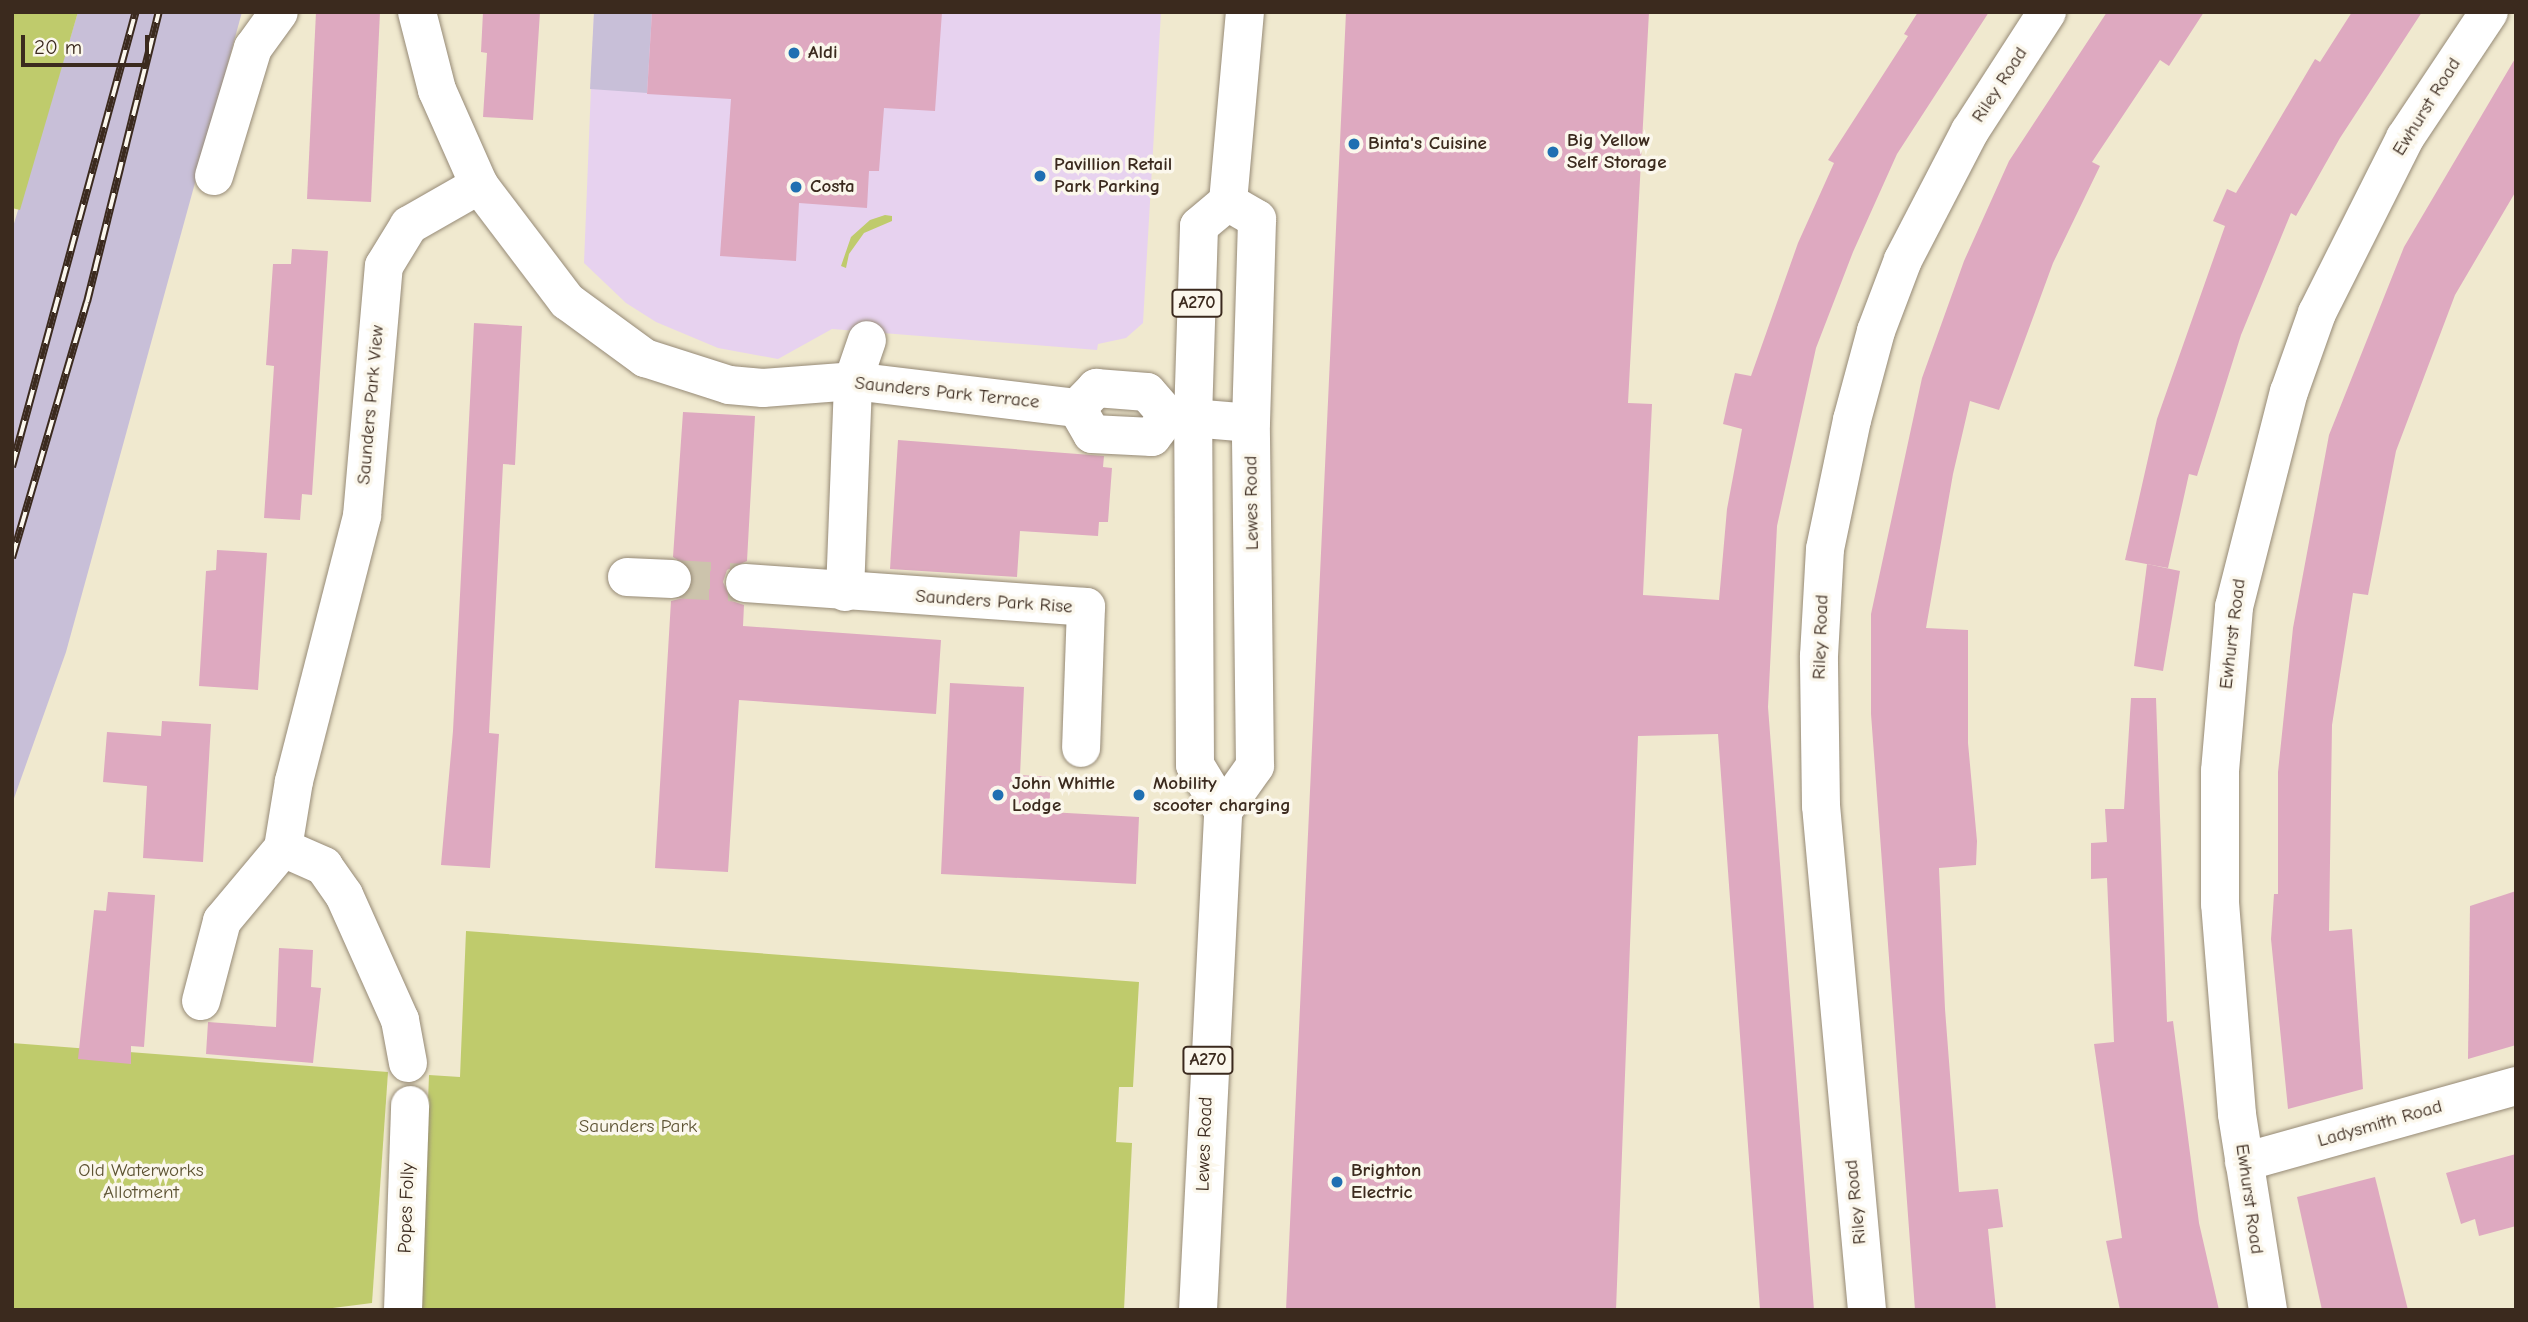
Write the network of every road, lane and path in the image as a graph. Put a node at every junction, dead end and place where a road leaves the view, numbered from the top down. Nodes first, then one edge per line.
1 (279, 12) edge
2 (417, 12) edge
3 (1245, 12) edge
4 (2048, 12) edge
5 (2489, 12) edge
6 (214, 176) dead end
7 (479, 185) junction
8 (1228, 202) junction
9 (867, 340) dead end
10 (853, 381) junction
11 (1180, 417) junction
12 (1251, 422) junction
13 (627, 576) dead end
14 (672, 579) tunnel mouth
15 (745, 583) tunnel mouth
16 (845, 592) junction
17 (1081, 748) dead end
18 (1223, 811) junction
19 (283, 848) junction
20 (201, 1001) dead end
21 (408, 1063) dead end
22 (2516, 1086) edge
23 (410, 1105) dead end
24 (2244, 1162) junction
25 (403, 1310) edge
26 (1198, 1310) edge
27 (1867, 1310) edge
28 (2268, 1310) edge

1 - 6 street
2 - 7 street
3 - 8 street
4 - 27 street, Riley Road
5 - 24 street, Ewhurst Road
7 - 10 street, Saunders Park Terrace
7 - 19 street, Saunders Park View
8 - 11 street, A270
8 - 12 street, Lewes Road
9 - 10 street
10 - 11 street, Saunders Park Terrace
10 - 16 street
11 - 12 street
11 - 18 street, A270
12 - 18 street, Lewes Road
13 - 14 street
15 - 16 street, Saunders Park Rise
16 - 17 street, Saunders Park Rise
18 - 26 street, Lewes Road / A270
19 - 20 street, Saunders Park View
19 - 21 street
22 - 24 street, Ladysmith Road
23 - 25 street, Popes Folly
24 - 28 street, Ewhurst Road

